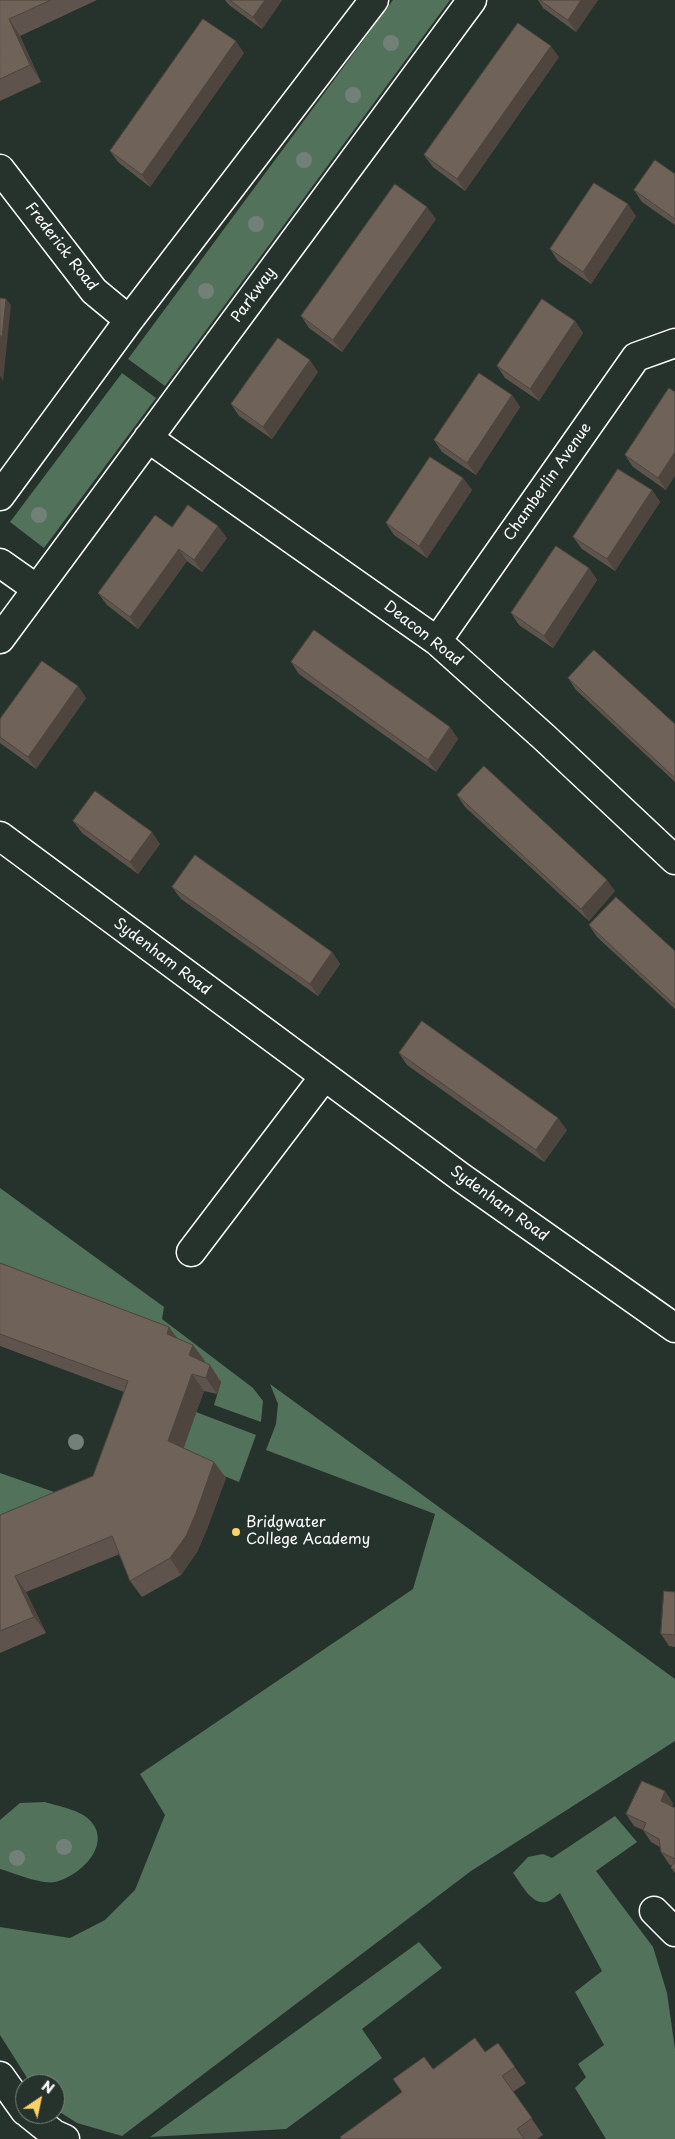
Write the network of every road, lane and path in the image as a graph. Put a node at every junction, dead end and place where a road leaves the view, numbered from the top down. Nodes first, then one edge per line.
1 (374, 0) edge
2 (472, 0) edge
3 (0, 169) edge
4 (129, 320) junction
5 (675, 343) edge
6 (148, 438) junction
7 (0, 496) edge
8 (0, 562) edge
9 (37, 589) junction
10 (0, 639) edge
11 (437, 641) junction
12 (0, 836) edge
13 (675, 860) edge
14 (324, 1077) junction
15 (191, 1252) dead end
16 (675, 1328) edge
17 (654, 1911) dead end
18 (675, 1932) edge
19 (0, 2076) edge
20 (15, 2097) edge
21 (42, 2124) edge
22 (65, 2139) edge

1 - 4 street
2 - 6 street, Parkway
3 - 4 street, Frederick Road
4 - 7 street
5 - 11 street, Chamberlin Avenue
6 - 9 street, Parkway
6 - 11 street, Deacon Road
8 - 9 street
9 - 10 street, Parkway
11 - 13 street, Deacon Road
12 - 14 street, Sydenham Road
14 - 15 street
14 - 16 street, Sydenham Road
17 - 18 street
19 - 20 street
21 - 22 street

